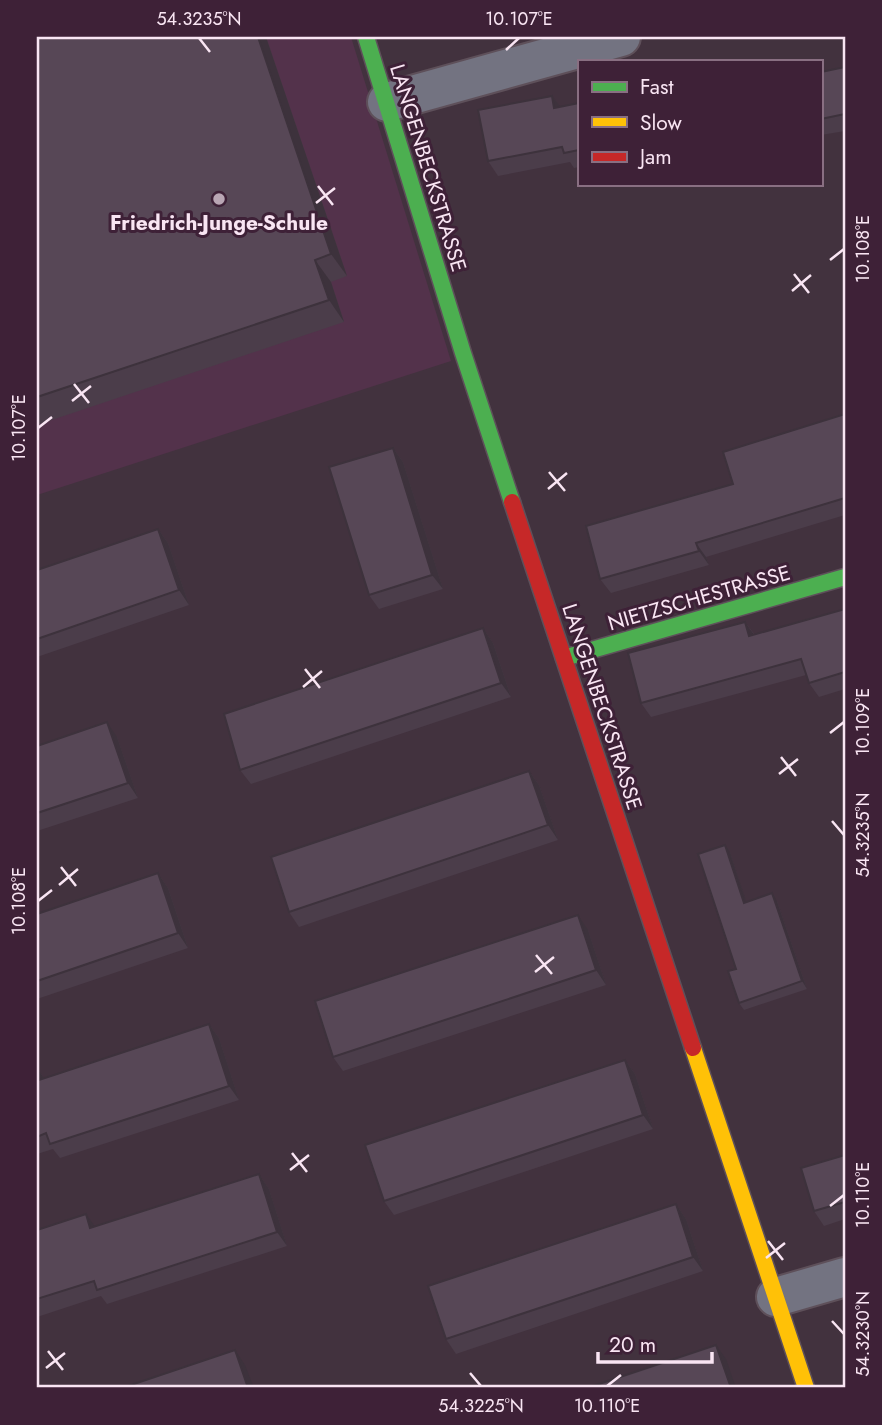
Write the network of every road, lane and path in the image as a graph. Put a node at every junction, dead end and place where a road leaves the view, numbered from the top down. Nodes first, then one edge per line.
1 (366, 37) edge
2 (621, 37) edge
3 (387, 102) junction
4 (845, 577) edge
5 (564, 658) junction
6 (845, 1277) edge
7 (776, 1297) junction
8 (806, 1388) edge

1 - 3 street, LANGENBECKSTRASSE
2 - 3 street
3 - 5 street, LANGENBECKSTRASSE
4 - 5 street, NIETZSCHESTRASSE
5 - 7 street, LANGENBECKSTRASSE
6 - 7 street
7 - 8 street, LANGENBECKSTRASSE

